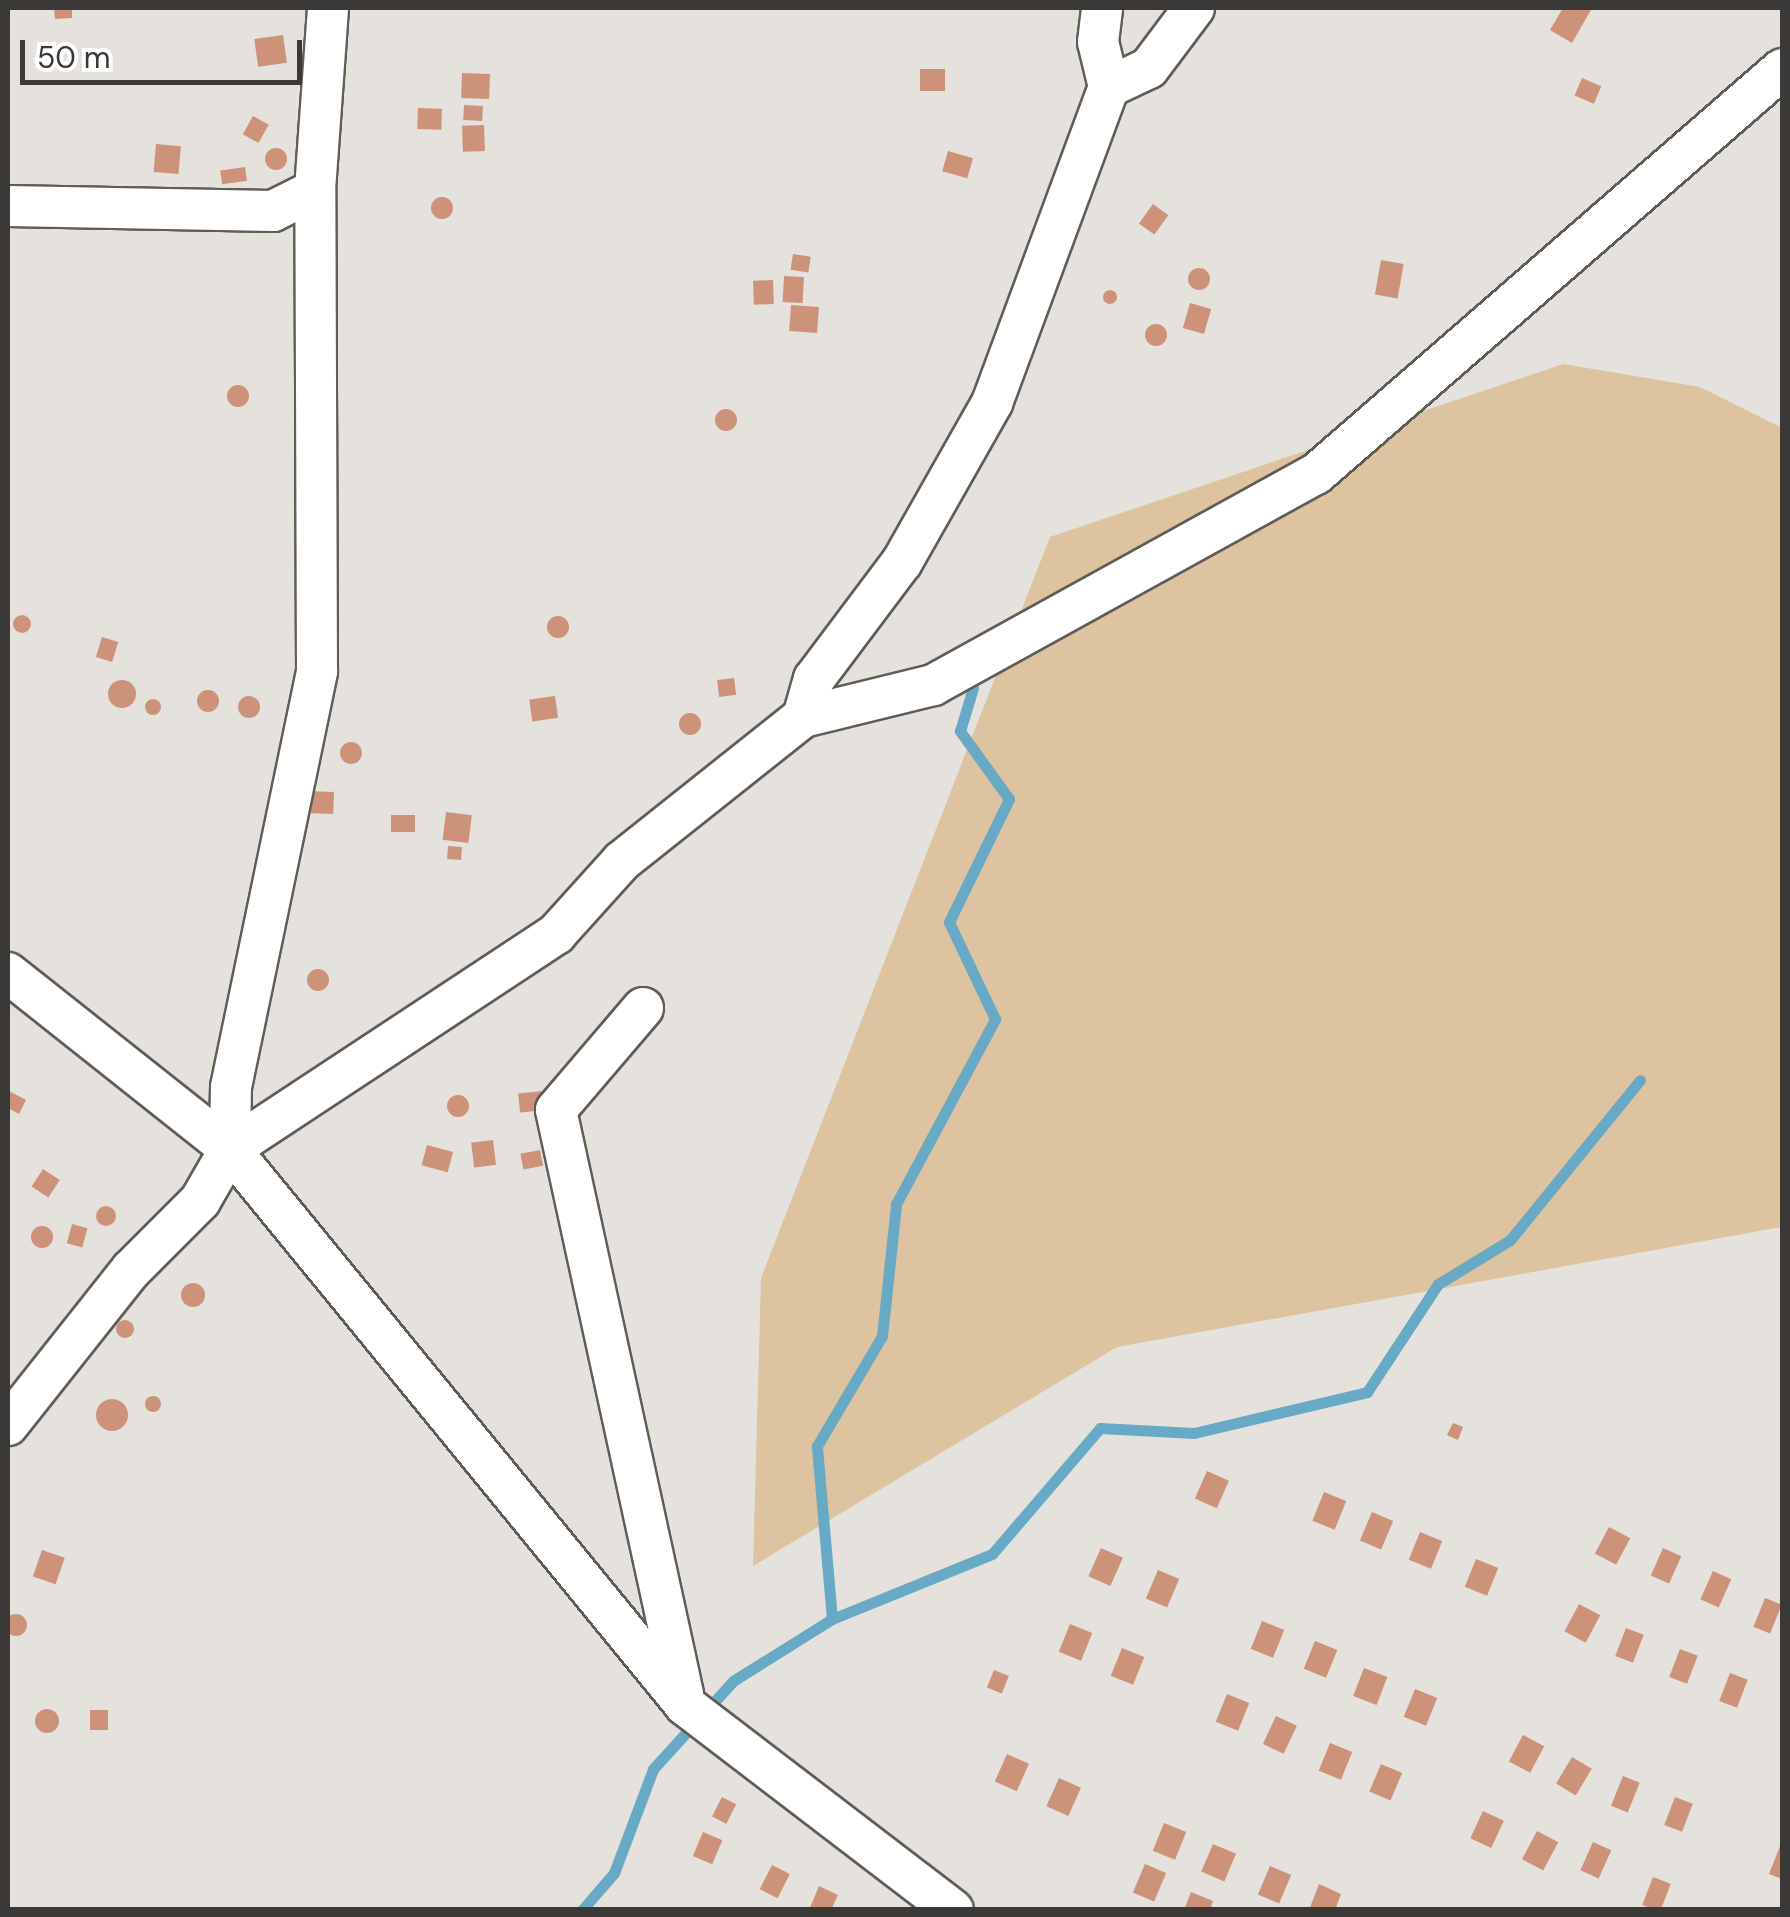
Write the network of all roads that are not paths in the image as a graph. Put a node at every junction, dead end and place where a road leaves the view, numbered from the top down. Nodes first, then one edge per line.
1 (328, 8) edge
2 (1102, 8) edge
3 (1194, 8) edge
4 (1782, 70) edge
5 (1109, 87) junction
6 (315, 190) junction
7 (8, 206) edge
8 (803, 717) junction
9 (8, 973) edge
10 (643, 1008) dead end
11 (230, 1149) junction
12 (8, 1425) edge
13 (685, 1705) junction
14 (953, 1910) edge

1 - 6 street
2 - 5 street
3 - 5 street
4 - 8 street
5 - 8 street
6 - 7 street
6 - 11 street
8 - 11 street
9 - 11 street
10 - 13 street
11 - 12 street
11 - 13 street
13 - 14 street

